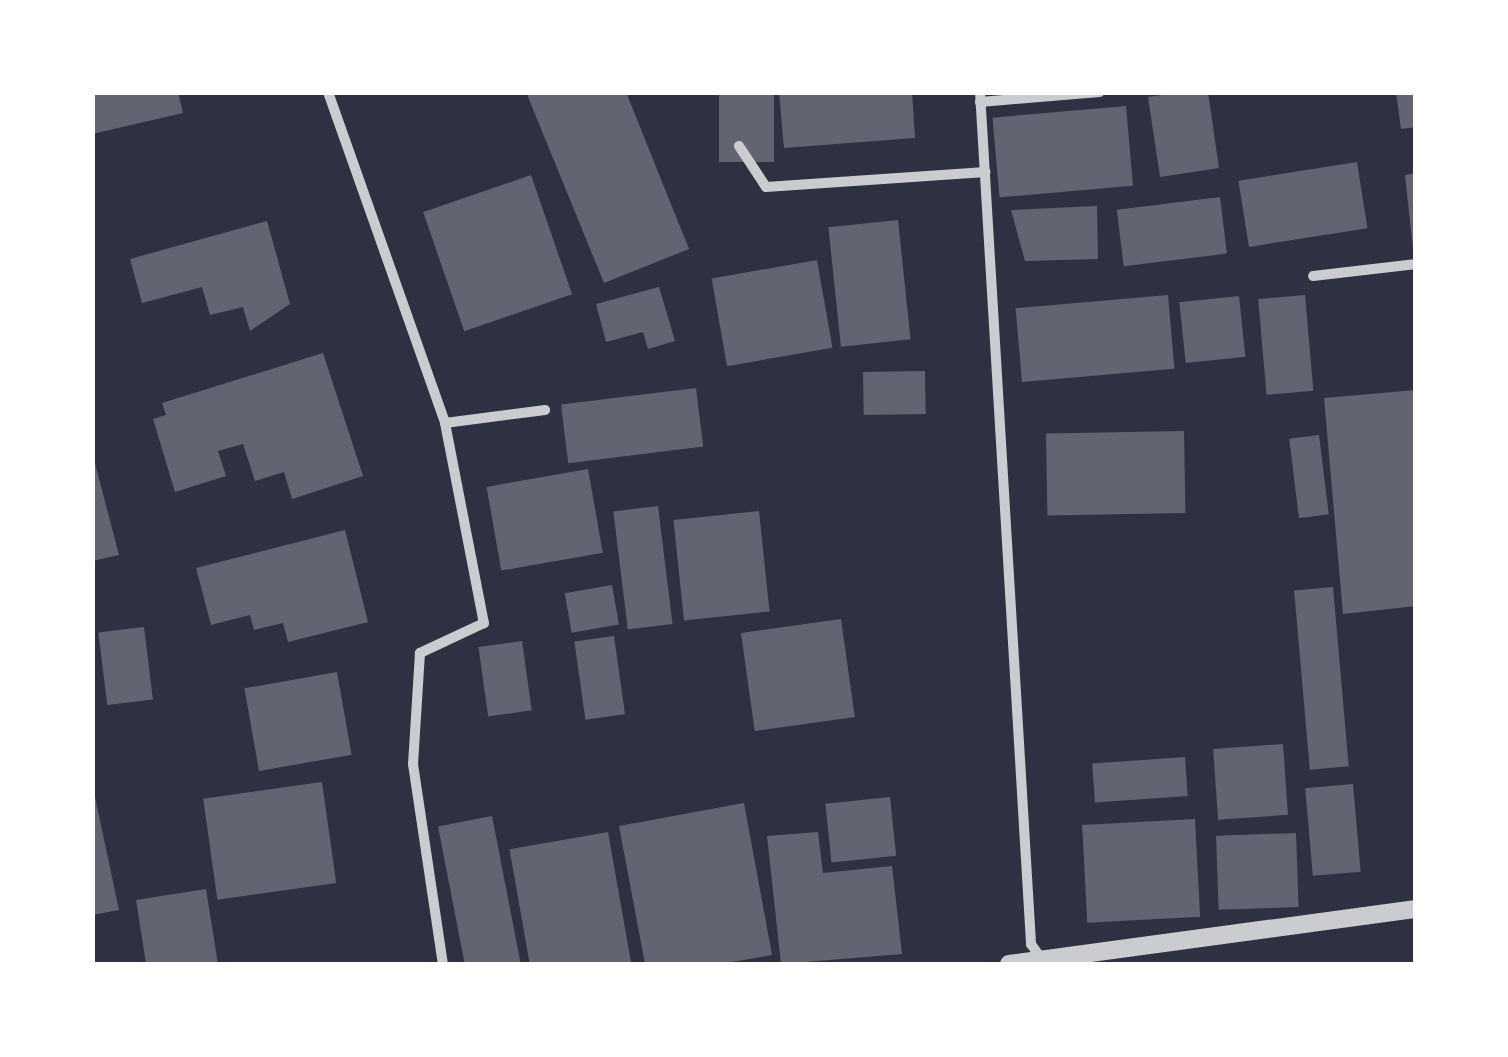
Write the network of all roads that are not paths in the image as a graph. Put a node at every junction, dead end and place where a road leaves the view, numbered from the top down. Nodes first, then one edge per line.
1 (328, 92) edge
2 (1100, 92) edge
3 (980, 97) edge
4 (739, 146) dead end
5 (984, 172) junction
6 (1416, 264) edge
7 (1313, 276) dead end
8 (545, 410) dead end
9 (445, 423) junction
10 (1416, 909) edge
11 (1045, 962) edge
12 (443, 964) edge
13 (1010, 964) edge

1 - 9 street
2 - 3 street
3 - 5 street
4 - 5 street
5 - 11 street
6 - 7 street
8 - 9 street
9 - 12 street
10 - 11 street
11 - 13 street

